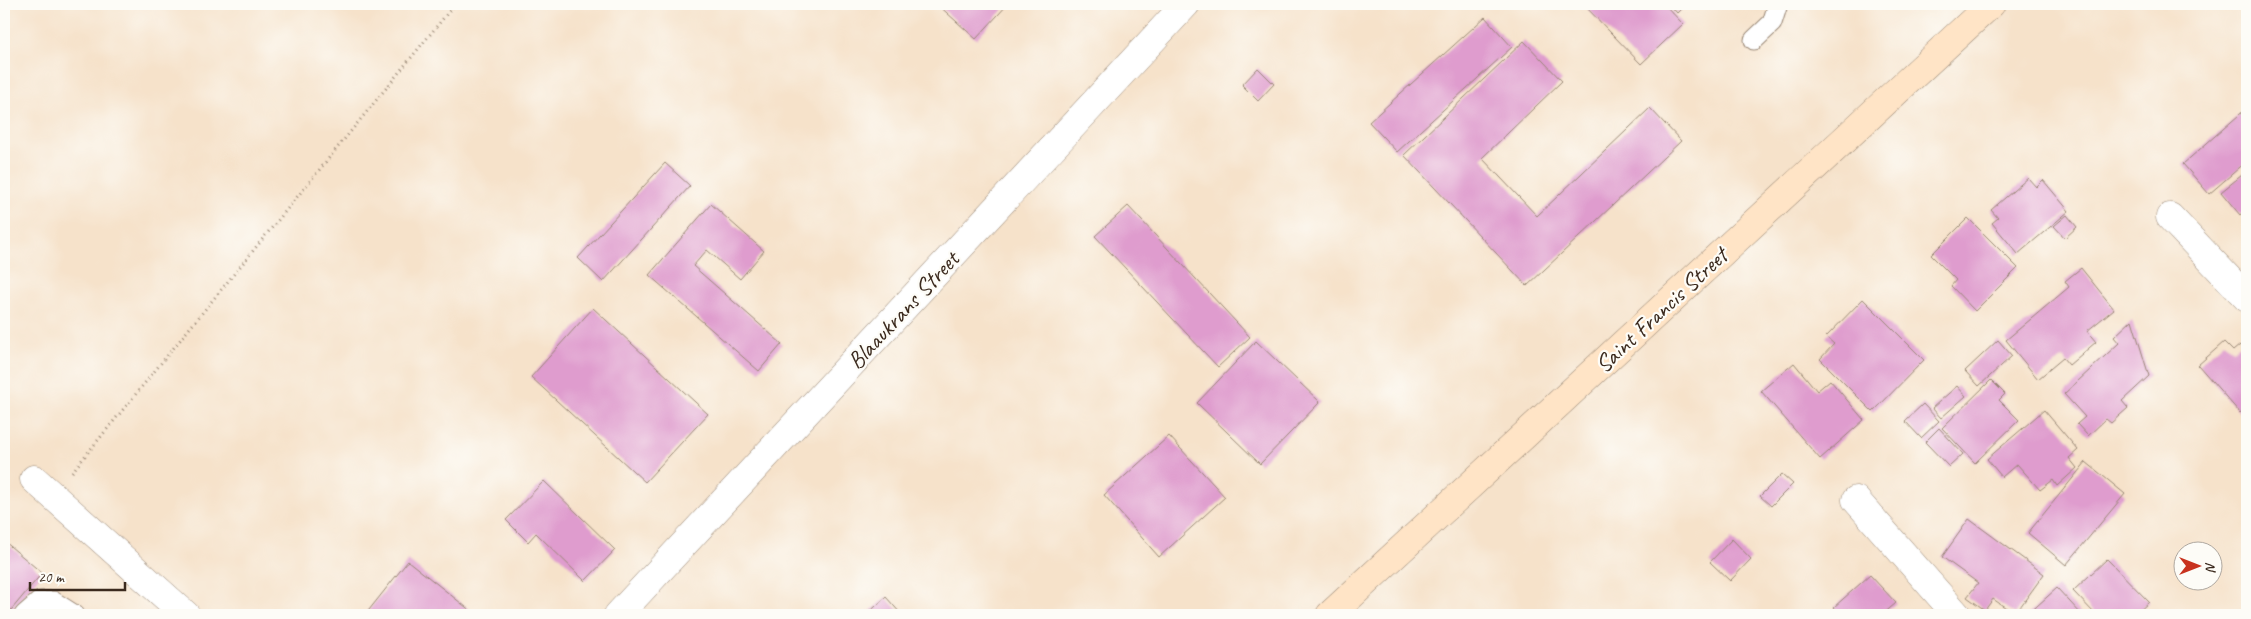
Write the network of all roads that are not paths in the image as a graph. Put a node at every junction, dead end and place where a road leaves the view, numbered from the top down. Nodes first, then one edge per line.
1 (1186, 4) edge
2 (1778, 4) edge
3 (1991, 4) edge
4 (1754, 40) dead end
5 (2170, 217) dead end
6 (2247, 298) edge
7 (44, 488) road end
8 (1856, 500) dead end
9 (24, 615) edge
10 (75, 615) edge
11 (186, 615) edge
12 (618, 615) edge
13 (1330, 615) edge
14 (1957, 615) edge

1 - 12 street, Blaaukrans Street
2 - 4 lane
3 - 13 street, Saint Francis Street
5 - 6 street
7 - 11 street
8 - 14 street
9 - 10 lane

